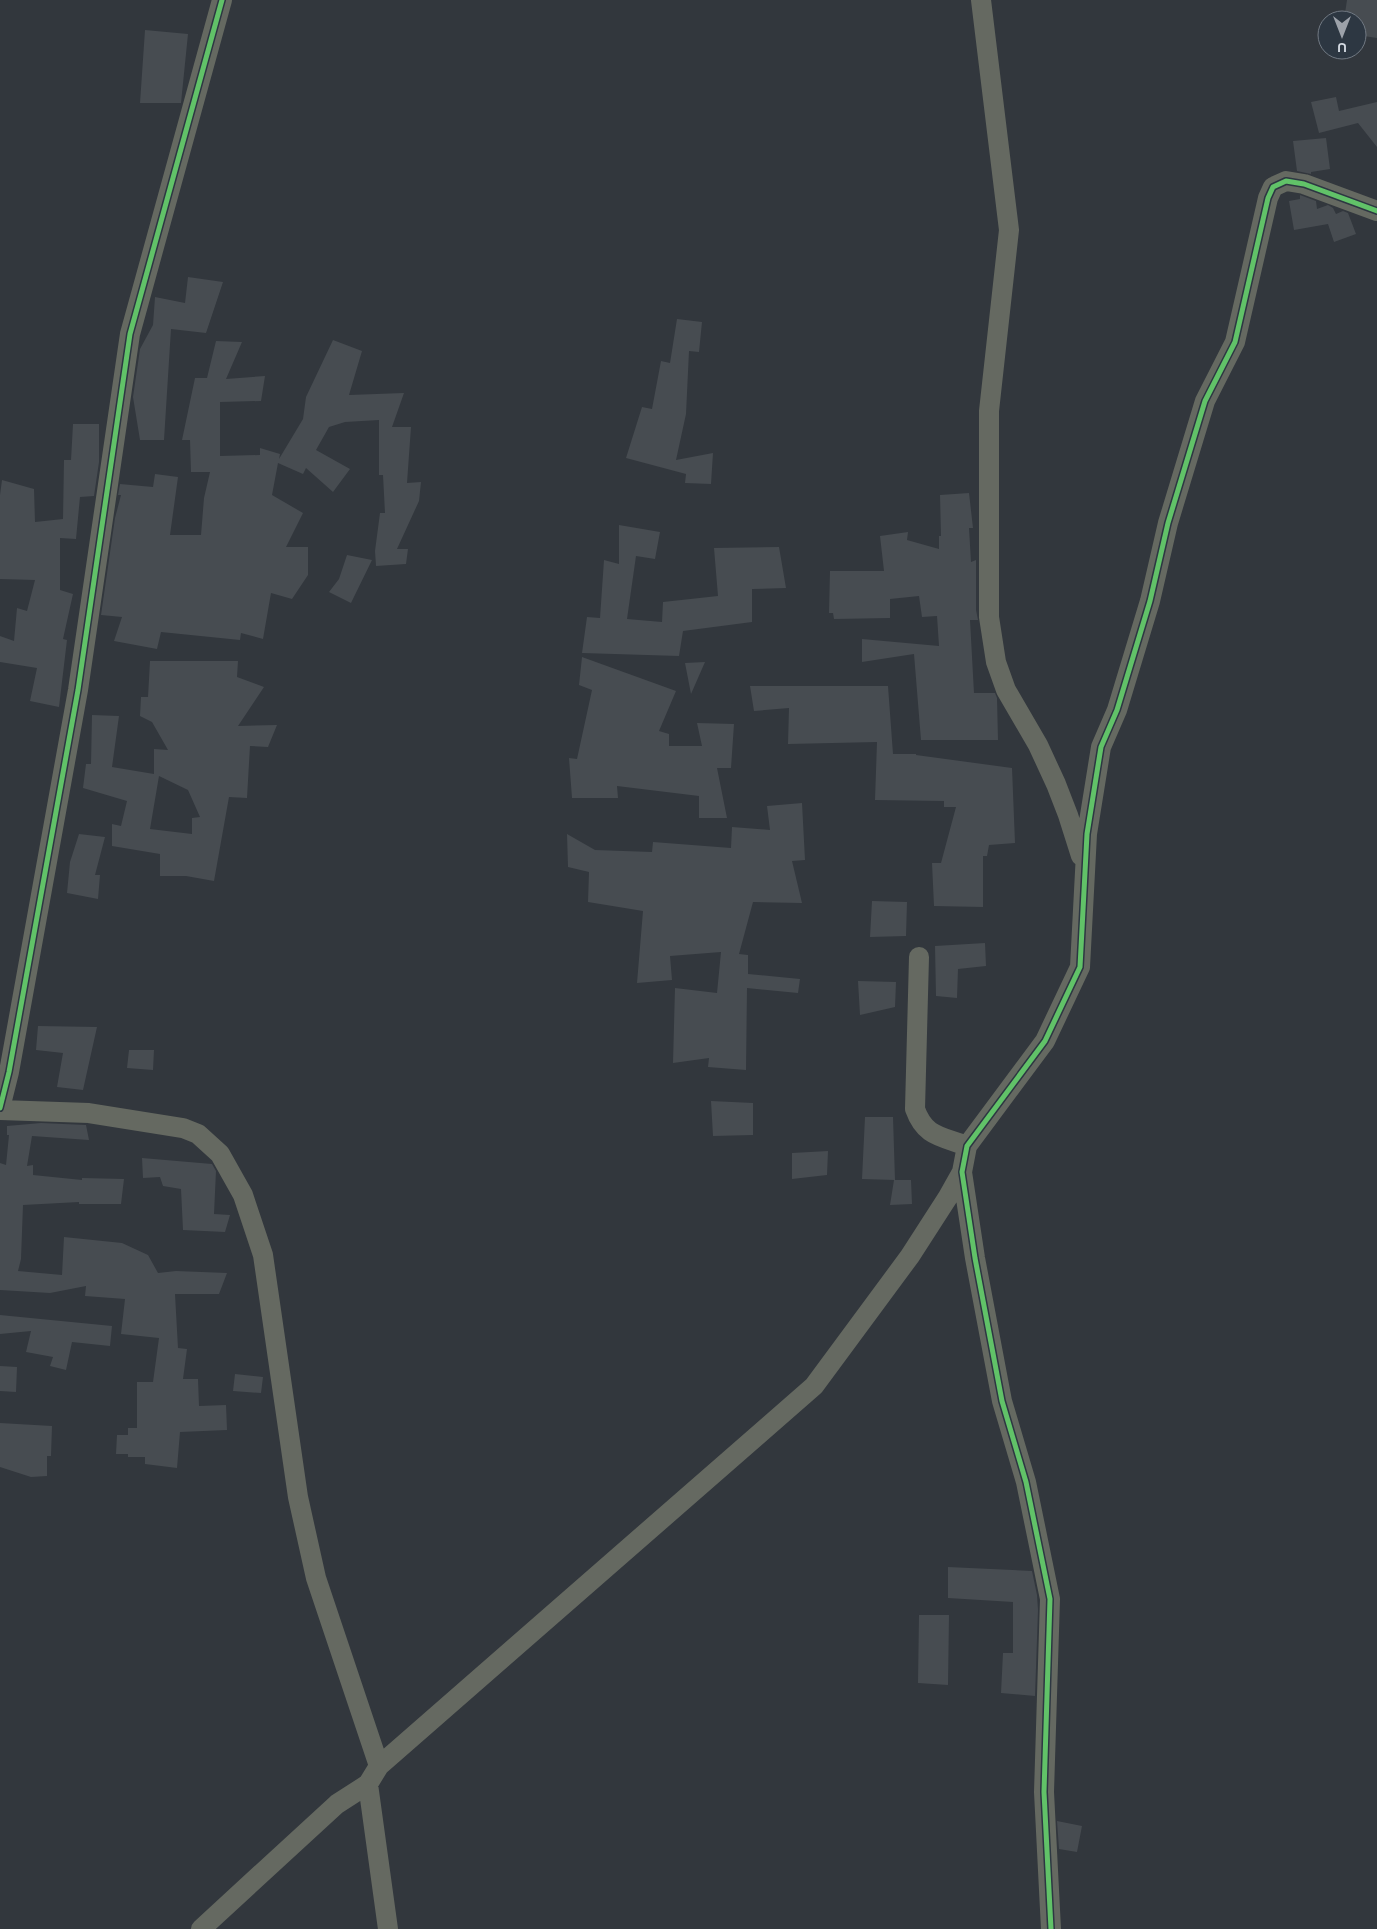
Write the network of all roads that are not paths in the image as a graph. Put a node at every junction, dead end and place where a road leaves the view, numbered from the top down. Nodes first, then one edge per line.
1 (222, 0) edge
2 (981, 0) edge
3 (1377, 211) edge
4 (1086, 872) junction
5 (920, 957) dead end
6 (0, 1109) edge
7 (968, 1146) junction
8 (962, 1172) junction
9 (379, 1766) junction
10 (368, 1784) junction
11 (202, 1929) edge
12 (388, 1929) edge
13 (1051, 1929) edge

1 - 6 street
2 - 4 street
3 - 4 street
4 - 7 street
5 - 7 street
6 - 9 street
7 - 8 street
8 - 9 street
8 - 13 street
9 - 10 street
10 - 11 street
10 - 12 street

